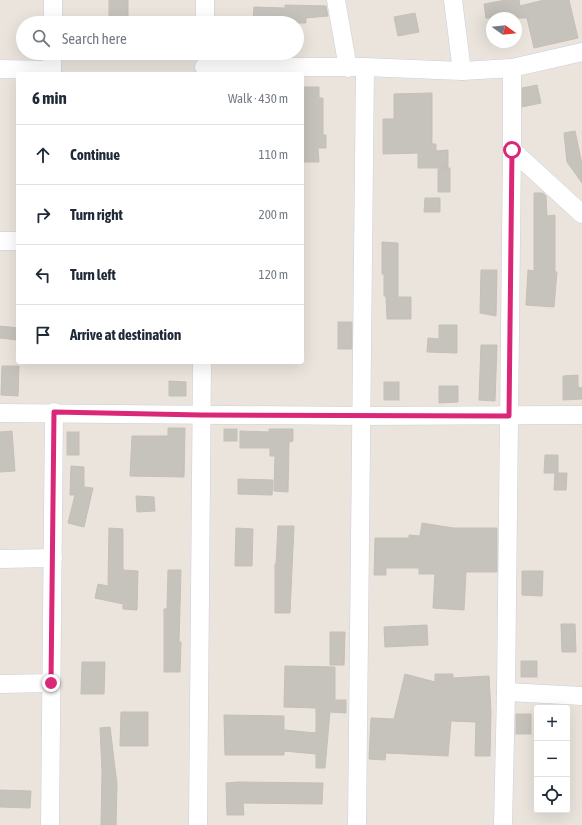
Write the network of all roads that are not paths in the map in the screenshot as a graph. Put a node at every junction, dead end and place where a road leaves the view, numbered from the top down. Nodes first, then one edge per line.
1 (53, 0) edge
2 (205, 0) edge
3 (336, 0) edge
4 (453, 0) edge
5 (52, 16) edge
6 (205, 16) edge
7 (582, 52) edge
8 (204, 65) edge
9 (52, 66) edge
10 (356, 67) junction
11 (512, 68) junction
12 (0, 70) edge
13 (462, 71) junction
14 (512, 150) junction
15 (582, 214) edge
16 (16, 240) edge
17 (0, 241) edge
18 (202, 364) edge
19 (54, 412) junction
20 (0, 413) edge
21 (201, 415) junction
22 (582, 415) edge
23 (361, 416) junction
24 (509, 416) junction
25 (53, 558) junction
26 (0, 559) edge
27 (51, 683) junction
28 (0, 684) edge
29 (506, 692) junction
30 (582, 696) edge
31 (50, 825) edge
32 (198, 825) edge
33 (357, 825) edge
34 (503, 825) edge

1 - 5 street
2 - 6 street
3 - 10 street
4 - 13 street
7 - 11 street
8 - 10 street
9 - 12 street
10 - 13 street
10 - 23 street
11 - 13 street
11 - 14 street
14 - 15 street
14 - 24 street
16 - 17 street
18 - 21 street
19 - 20 street
19 - 21 street
19 - 25 street
21 - 23 street
21 - 32 street
22 - 24 street
23 - 24 street
23 - 33 street
24 - 29 street
25 - 26 street
25 - 27 street
27 - 28 street
27 - 31 street
29 - 30 street
29 - 34 street

